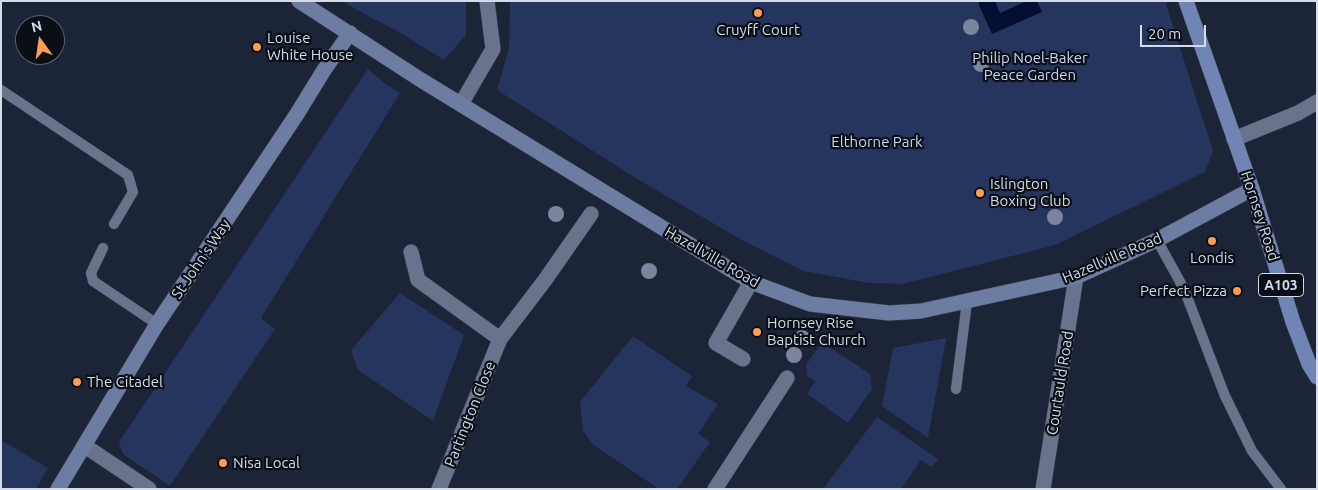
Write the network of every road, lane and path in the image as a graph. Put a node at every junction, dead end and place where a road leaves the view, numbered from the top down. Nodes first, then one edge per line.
1 (299, 1) edge
2 (487, 1) edge
3 (1186, 1) edge
4 (350, 34) junction
5 (1, 90) edge
6 (1317, 102) edge
7 (460, 104) junction
8 (1234, 139) junction
9 (1252, 189) junction
10 (591, 214) dead end
11 (114, 224) dead end
12 (1157, 240) junction
13 (103, 248) dead end
14 (411, 252) dead end
15 (1076, 277) junction
16 (751, 282) junction
17 (967, 302) junction
18 (157, 324) junction
19 (500, 339) junction
20 (743, 359) dead end
21 (1317, 377) edge
22 (786, 378) dead end
23 (956, 389) dead end
24 (85, 446) junction
25 (58, 489) edge
26 (149, 489) edge
27 (439, 489) edge
28 (715, 489) edge
29 (1043, 489) edge
30 (1281, 489) edge

1 - 4 street, Hazellville Road
2 - 7 street
3 - 8 main road, A103
4 - 7 street, Hazellville Road
4 - 18 street, St John's Way
5 - 11 lane
6 - 8 street
7 - 16 street, Hazellville Road
8 - 9 main road, Hornsey Road / A103
9 - 12 street, Hazellville Road
9 - 21 main road, Hornsey Road / A103
10 - 19 street, Partington Close
12 - 15 street, Hazellville Road
12 - 30 lane
13 - 18 lane
14 - 19 street
15 - 17 street, Hazellville Road
15 - 29 street, Courtauld Road
16 - 17 street, Hazellville Road
16 - 20 street
17 - 23 lane
18 - 24 street, St John's Way
19 - 27 street, Partington Close
22 - 28 street
24 - 25 street, St John's Way
24 - 26 street

